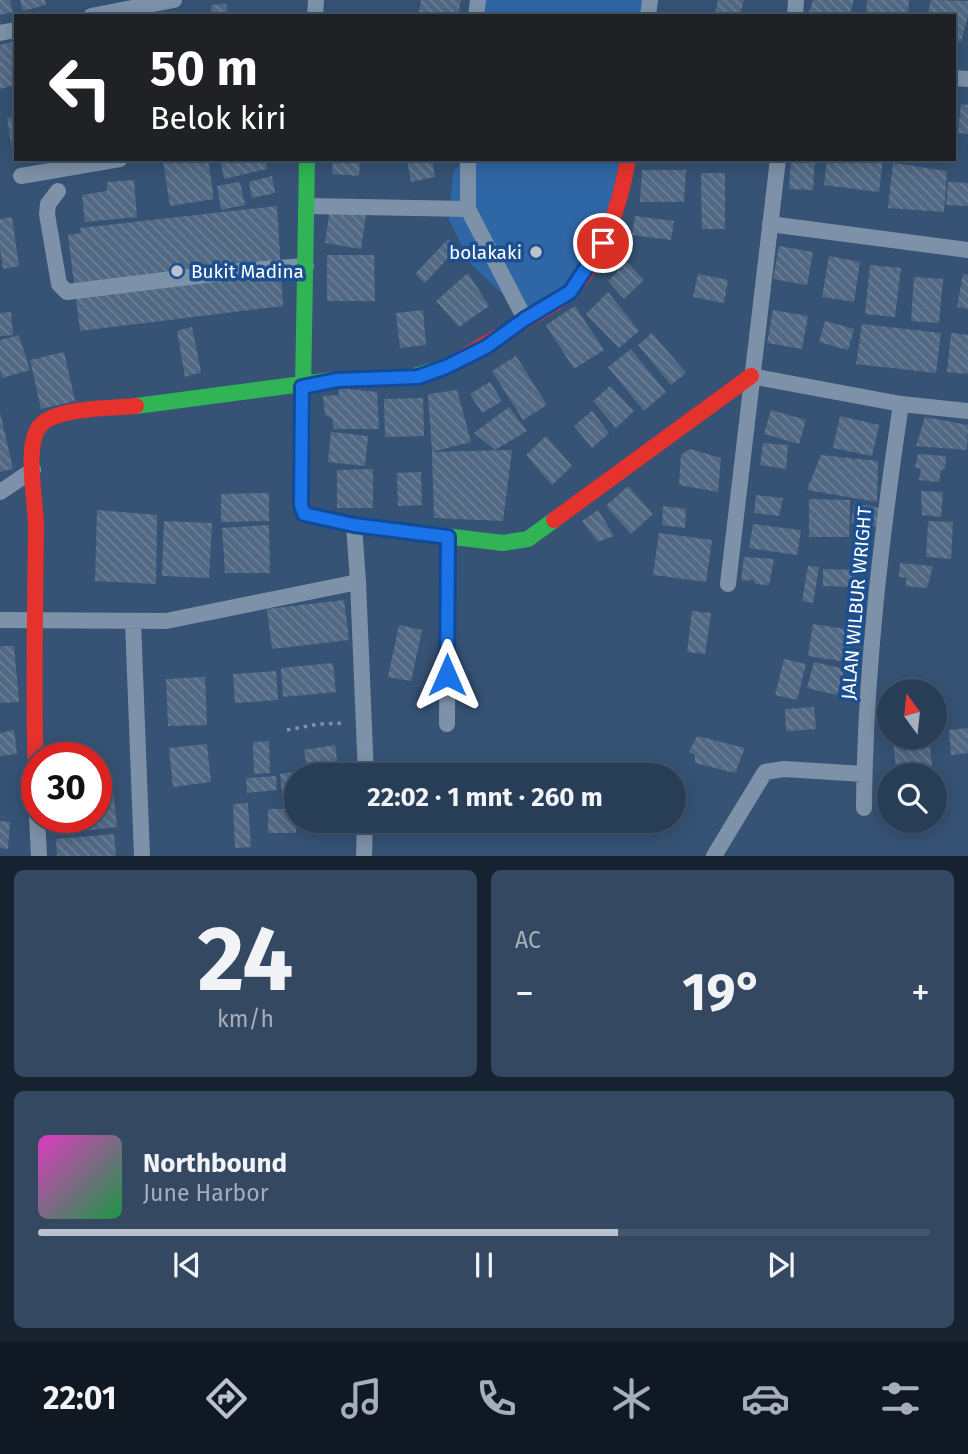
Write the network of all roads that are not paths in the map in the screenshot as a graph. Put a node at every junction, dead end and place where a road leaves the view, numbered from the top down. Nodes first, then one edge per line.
1 (174, 0) edge
2 (101, 14) edge
3 (108, 161) edge
4 (307, 161) edge
5 (468, 161) edge
6 (628, 161) edge
7 (778, 161) edge
8 (21, 176) dead end
9 (58, 191) dead end
10 (307, 206) junction
11 (468, 209) junction
12 (770, 224) junction
13 (968, 250) edge
14 (306, 266) junction
15 (525, 319) junction
16 (751, 376) junction
17 (302, 387) junction
18 (901, 404) junction
19 (968, 411) edge
20 (33, 470) junction
21 (0, 492) edge
22 (354, 525) junction
23 (448, 537) junction
24 (358, 582) junction
25 (728, 584) dead end
26 (0, 620) edge
27 (33, 621) junction
28 (133, 621) junction
29 (447, 724) dead end
30 (33, 742) edge
31 (365, 763) edge
32 (864, 774) junction
33 (864, 808) dead end
34 (38, 833) edge
35 (365, 833) edge
36 (39, 856) edge
37 (142, 856) edge
38 (365, 856) edge
39 (714, 856) edge

1 - 2 street
3 - 8 street
4 - 10 street
5 - 11 street
6 - 15 street
7 - 12 street
9 - 14 street
10 - 11 street
10 - 14 street
11 - 15 street
12 - 13 street
12 - 16 street
14 - 17 street
15 - 17 street
16 - 18 street
16 - 23 street
16 - 25 street
17 - 20 street
17 - 22 street
18 - 19 street
18 - 32 street, JALAN WILBUR WRIGHT
20 - 21 street
20 - 27 street
22 - 23 street
22 - 24 street
23 - 29 street
24 - 28 street
24 - 31 street
26 - 27 street
27 - 28 street
27 - 30 street
28 - 37 street
32 - 33 street, JALAN WILBUR WRIGHT
32 - 39 street
34 - 36 street
35 - 38 street

